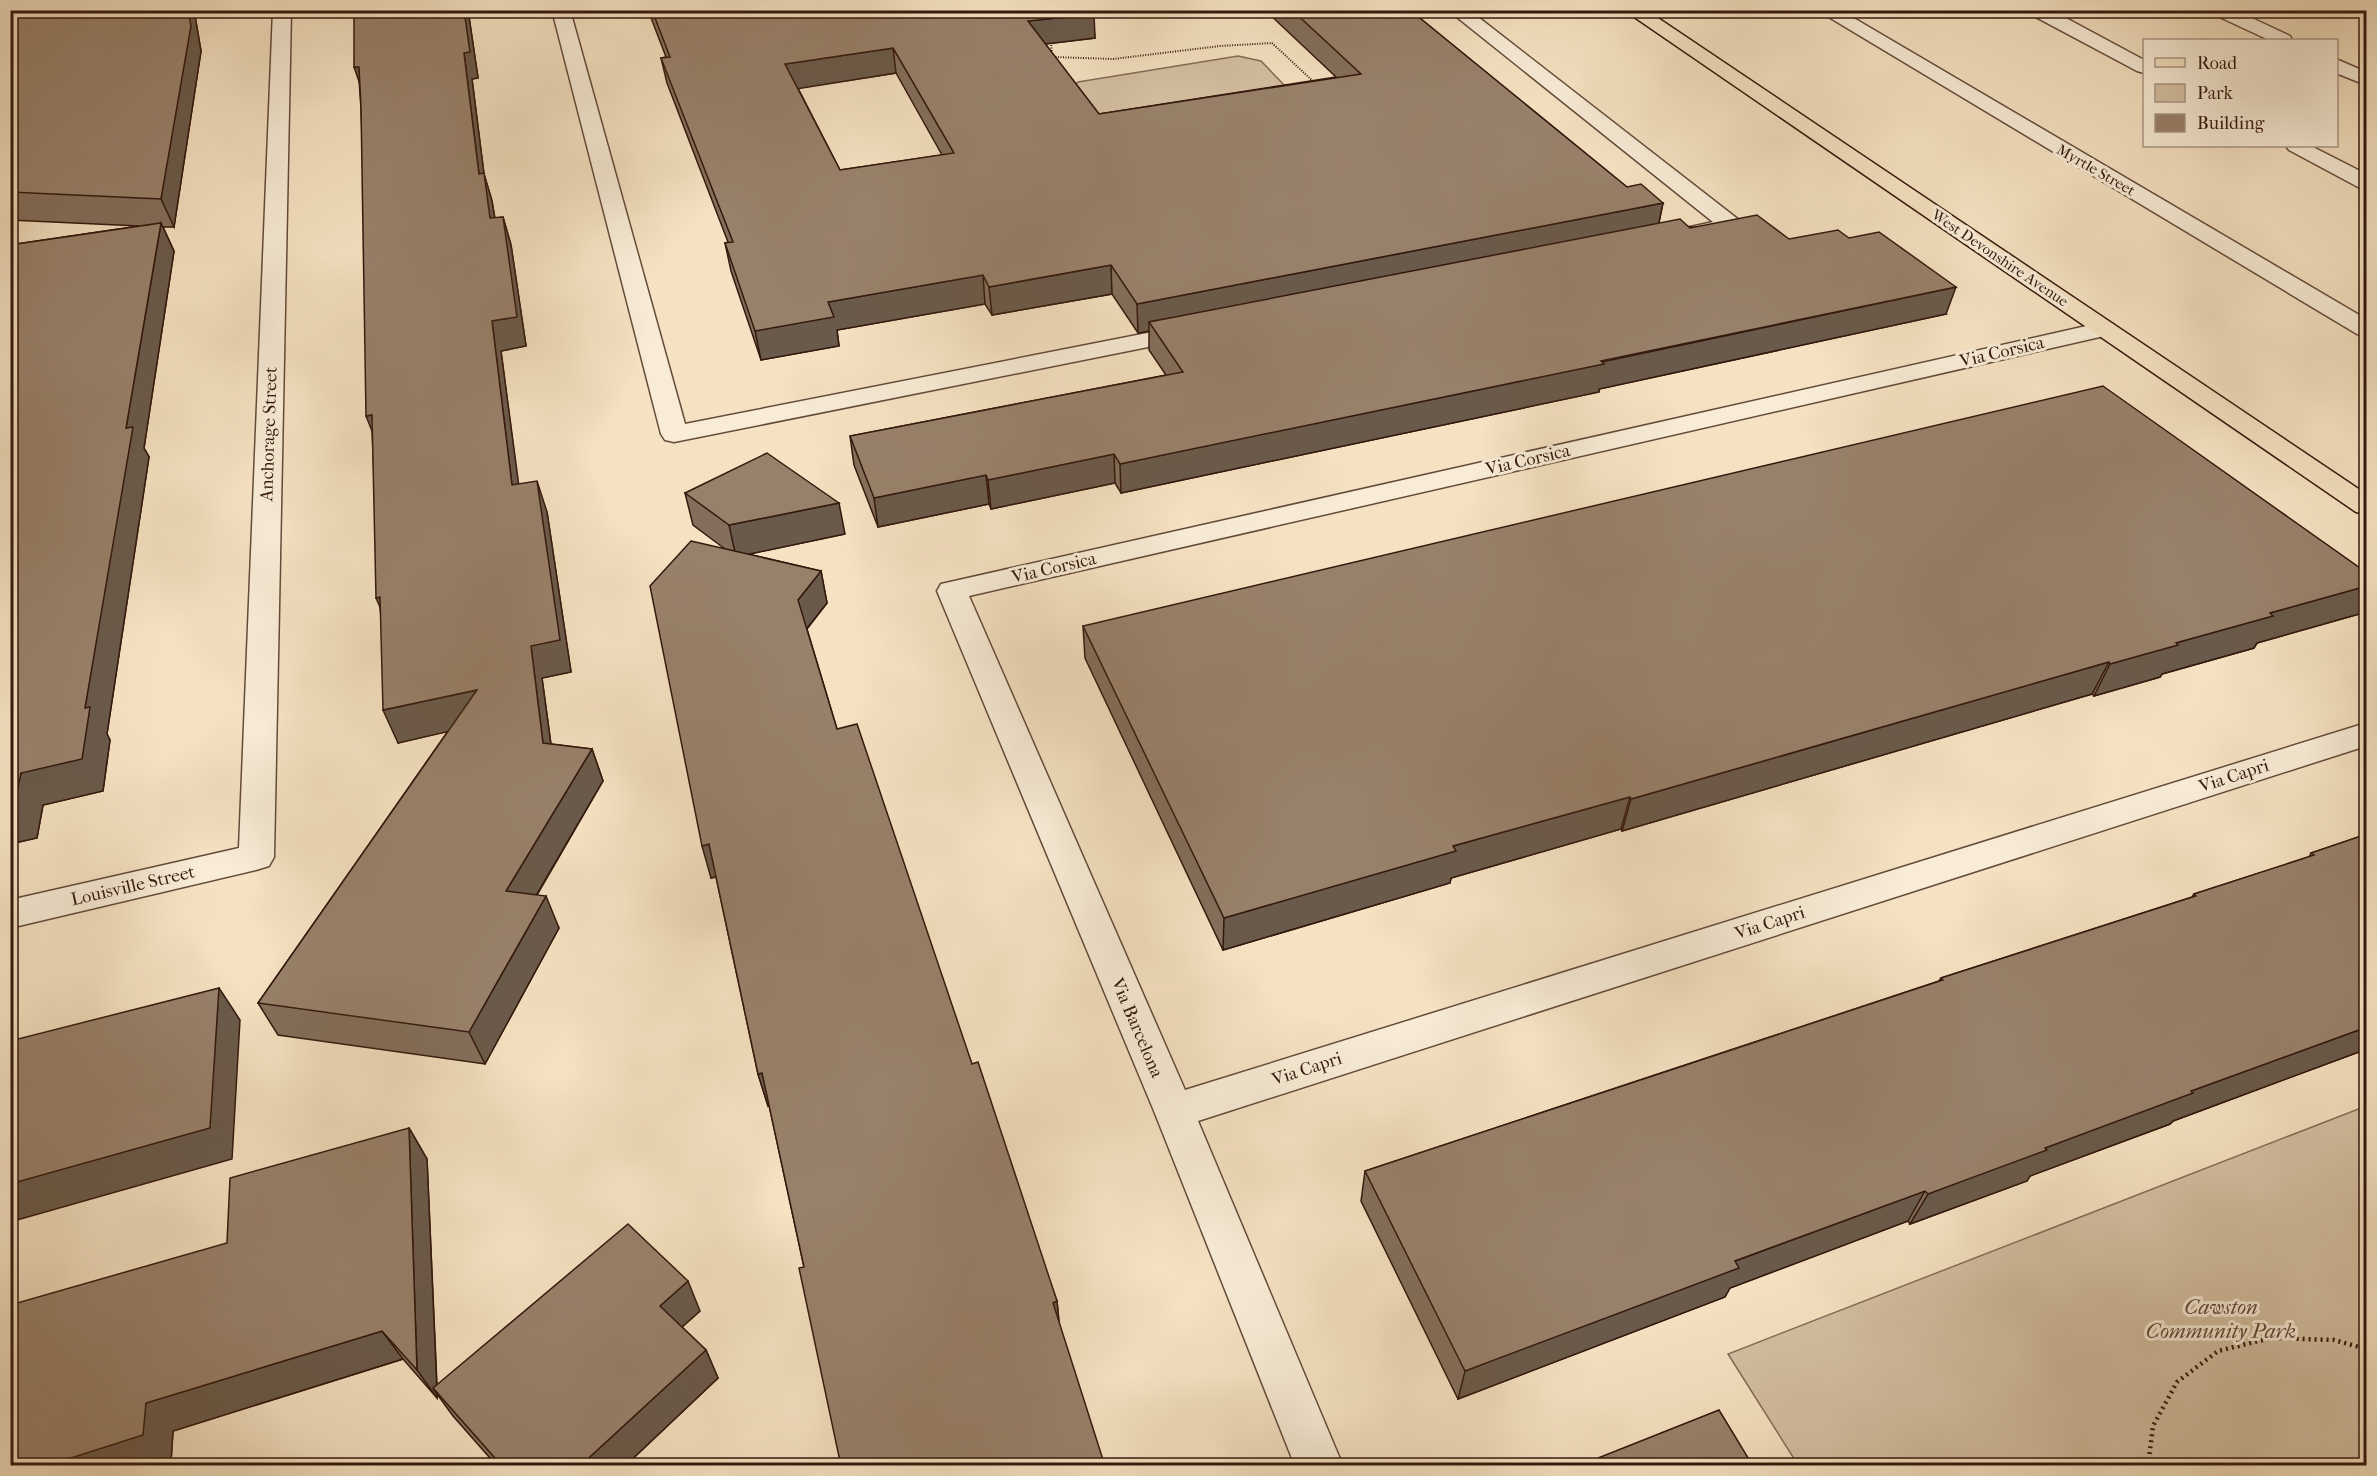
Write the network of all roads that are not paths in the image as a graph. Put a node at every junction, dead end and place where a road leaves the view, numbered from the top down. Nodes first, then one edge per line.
1 (282, 10) edge
2 (561, 10) edge
3 (1457, 10) edge
4 (1633, 10) edge
5 (1826, 10) edge
6 (2036, 10) edge
7 (2219, 10) edge
8 (2281, 39) edge
9 (2338, 65) edge
10 (2143, 66) edge
11 (2367, 79) edge
12 (2298, 147) edge
13 (2367, 182) edge
14 (1672, 237) edge
15 (1215, 327) edge
16 (2367, 328) edge
17 (2104, 329) junction
18 (2367, 506) edge
19 (952, 591) joint
20 (2367, 734) edge
21 (256, 858) joint
22 (10, 914) edge
23 (1174, 1111) junction
24 (1319, 1466) edge

1 - 21 street, Anchorage Street
2 - 15 street
3 - 14 street
4 - 17 main road, West Devonshire Avenue
5 - 16 street, Myrtle Street
6 - 10 street
7 - 8 street
9 - 11 street
12 - 13 street
17 - 18 main road, West Devonshire Avenue
17 - 19 street, Via Corsica
19 - 23 street, Via Barcelona
20 - 23 street, Via Capri
21 - 22 street, Louisville Street
23 - 24 street, Via Barcelona

